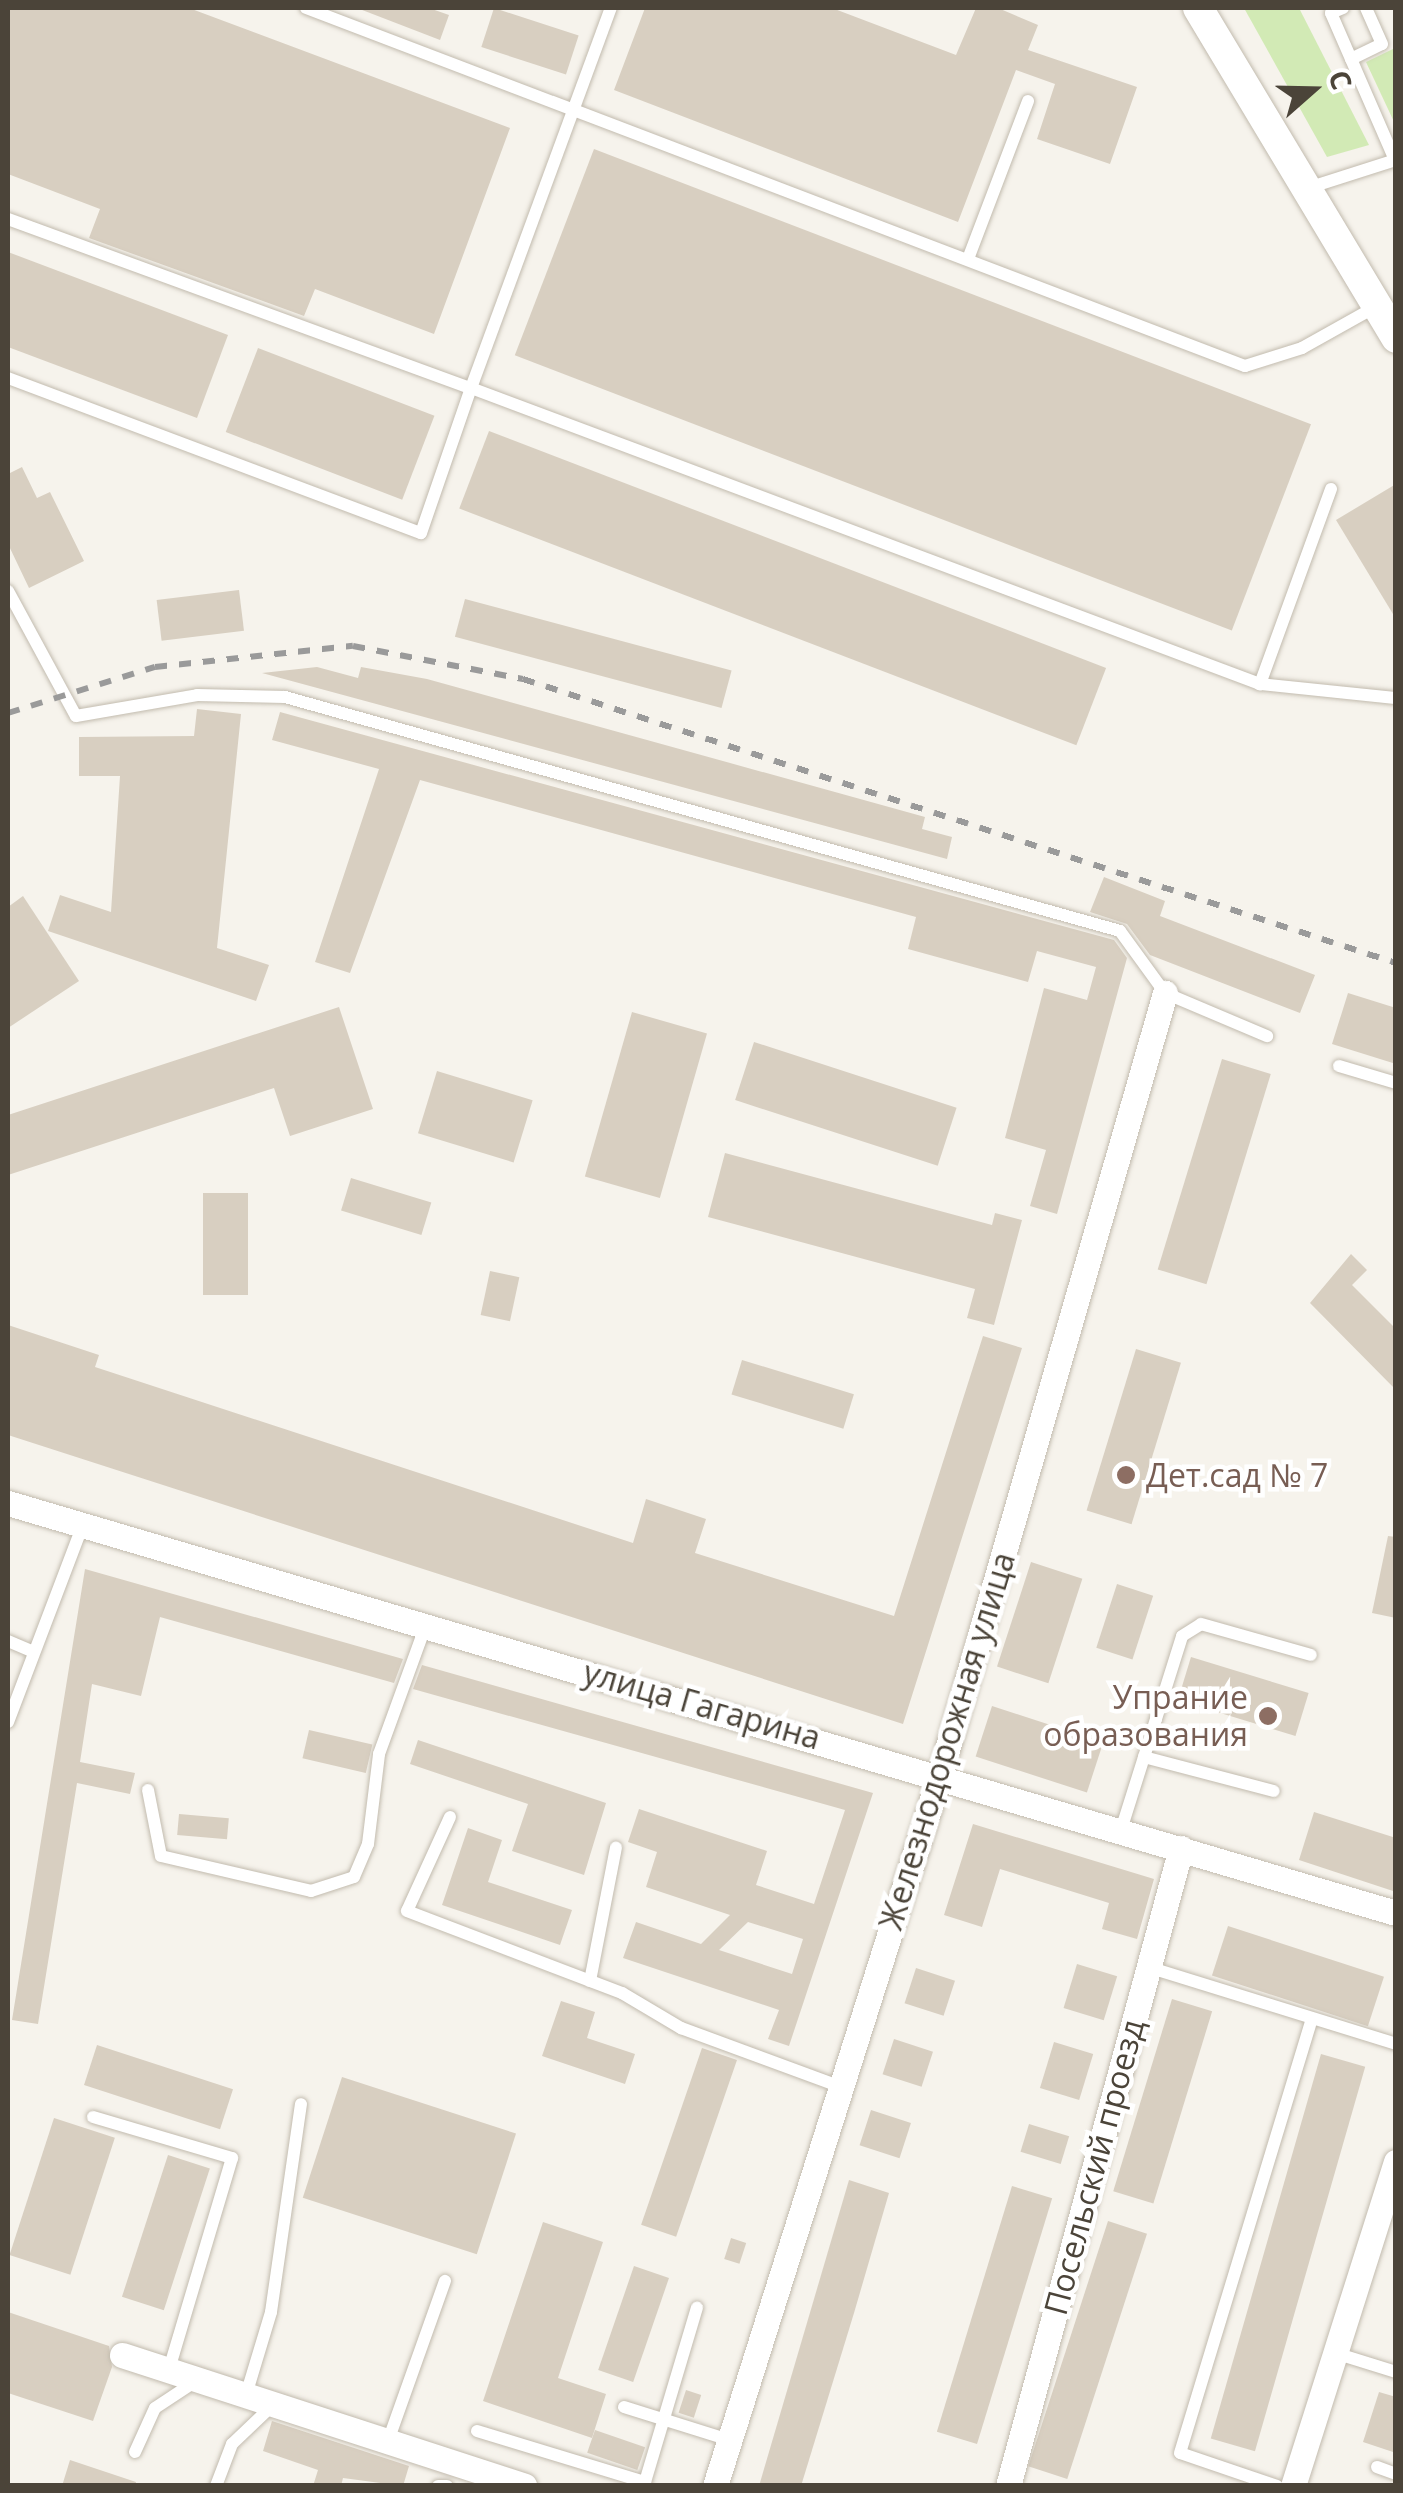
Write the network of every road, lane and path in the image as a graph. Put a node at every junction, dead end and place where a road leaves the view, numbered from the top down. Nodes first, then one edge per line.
1 (306, 8) edge
2 (611, 8) edge
3 (1198, 8) edge
4 (1343, 8) edge
5 (1366, 8) edge
6 (1351, 59) junction
7 (1028, 101) dead end
8 (574, 106) junction
9 (1395, 160) edge
10 (1305, 189) junction
11 (8, 218) edge
12 (968, 258) junction
13 (1376, 306) junction
14 (1396, 338) edge
15 (8, 378) edge
16 (470, 388) junction
17 (1330, 489) dead end
18 (8, 591) edge
19 (1260, 684) junction
20 (1396, 698) edge
21 (1165, 992) junction
22 (1267, 1036) dead end
23 (1339, 1066) dead end
24 (1396, 1083) edge
25 (8, 1503) edge
26 (82, 1525) junction
27 (426, 1624) junction
28 (8, 1641) edge
29 (34, 1652) junction
30 (1310, 1655) dead end
31 (8, 1722) edge
32 (1144, 1757) junction
33 (940, 1774) junction
34 (148, 1790) dead end
35 (1274, 1791) dead end
36 (450, 1817) dead end
37 (1121, 1830) junction
38 (616, 1847) dead end
39 (1180, 1848) junction
40 (1396, 1913) edge
41 (1148, 1966) junction
42 (590, 1981) junction
43 (1312, 2019) junction
44 (1396, 2044) edge
45 (841, 2087) junction
46 (301, 2104) dead end
47 (93, 2117) dead end
48 (1396, 2162) edge
49 (445, 2280) dead end
50 (697, 2308) dead end
51 (122, 2354) dead end
52 (1334, 2354) junction
53 (169, 2370) junction
54 (1396, 2372) edge
55 (198, 2379) junction
56 (246, 2395) junction
57 (274, 2404) junction
58 (624, 2407) dead end
59 (664, 2420) junction
60 (477, 2432) dead end
61 (729, 2440) junction
62 (388, 2441) junction
63 (135, 2452) dead end
64 (1377, 2467) dead end
65 (1396, 2474) edge
66 (1014, 2484) edge
67 (216, 2486) edge
68 (438, 2486) edge
69 (447, 2486) edge
70 (524, 2486) edge
71 (714, 2486) edge
72 (1277, 2486) edge
73 (1294, 2486) edge

1 - 8 lane
2 - 8 lane
3 - 10 street
4 - 6 lane
5 - 6 lane
6 - 9 lane
7 - 12 lane
8 - 12 lane
8 - 16 lane
9 - 10 lane
10 - 13 street
11 - 16 lane
12 - 13 lane
13 - 14 street
15 - 16 lane
16 - 19 lane
17 - 19 lane
18 - 21 lane
19 - 20 lane
21 - 22 lane
21 - 33 street, Железнодорожная улица
23 - 24 lane
25 - 26 street, улица Гагарина
26 - 27 street, улица Гагарина
26 - 29 lane
27 - 33 street, улица Гагарина
27 - 34 lane
28 - 29 lane
29 - 31 lane
30 - 32 lane
32 - 35 lane
32 - 37 lane
33 - 37 street, улица Гагарина
33 - 45 street, Железнодорожная улица
36 - 42 lane
37 - 39 street, улица Гагарина
38 - 42 lane
39 - 40 street, улица Гагарина
39 - 41 street, Посельский проезд
41 - 43 lane
41 - 66 street, Посельский проезд
42 - 45 lane
43 - 44 lane
43 - 72 lane
45 - 61 street, Железнодорожная улица
46 - 56 lane
47 - 53 lane
48 - 52 street
49 - 62 lane
50 - 59 lane
51 - 53 street
52 - 54 lane
52 - 73 street
53 - 55 street
55 - 56 street
55 - 63 lane
56 - 57 street
57 - 62 street
57 - 67 lane
58 - 59 lane
59 - 60 lane
59 - 61 lane
61 - 71 street, Железнодорожная улица
62 - 70 street
64 - 65 lane
68 - 69 lane

